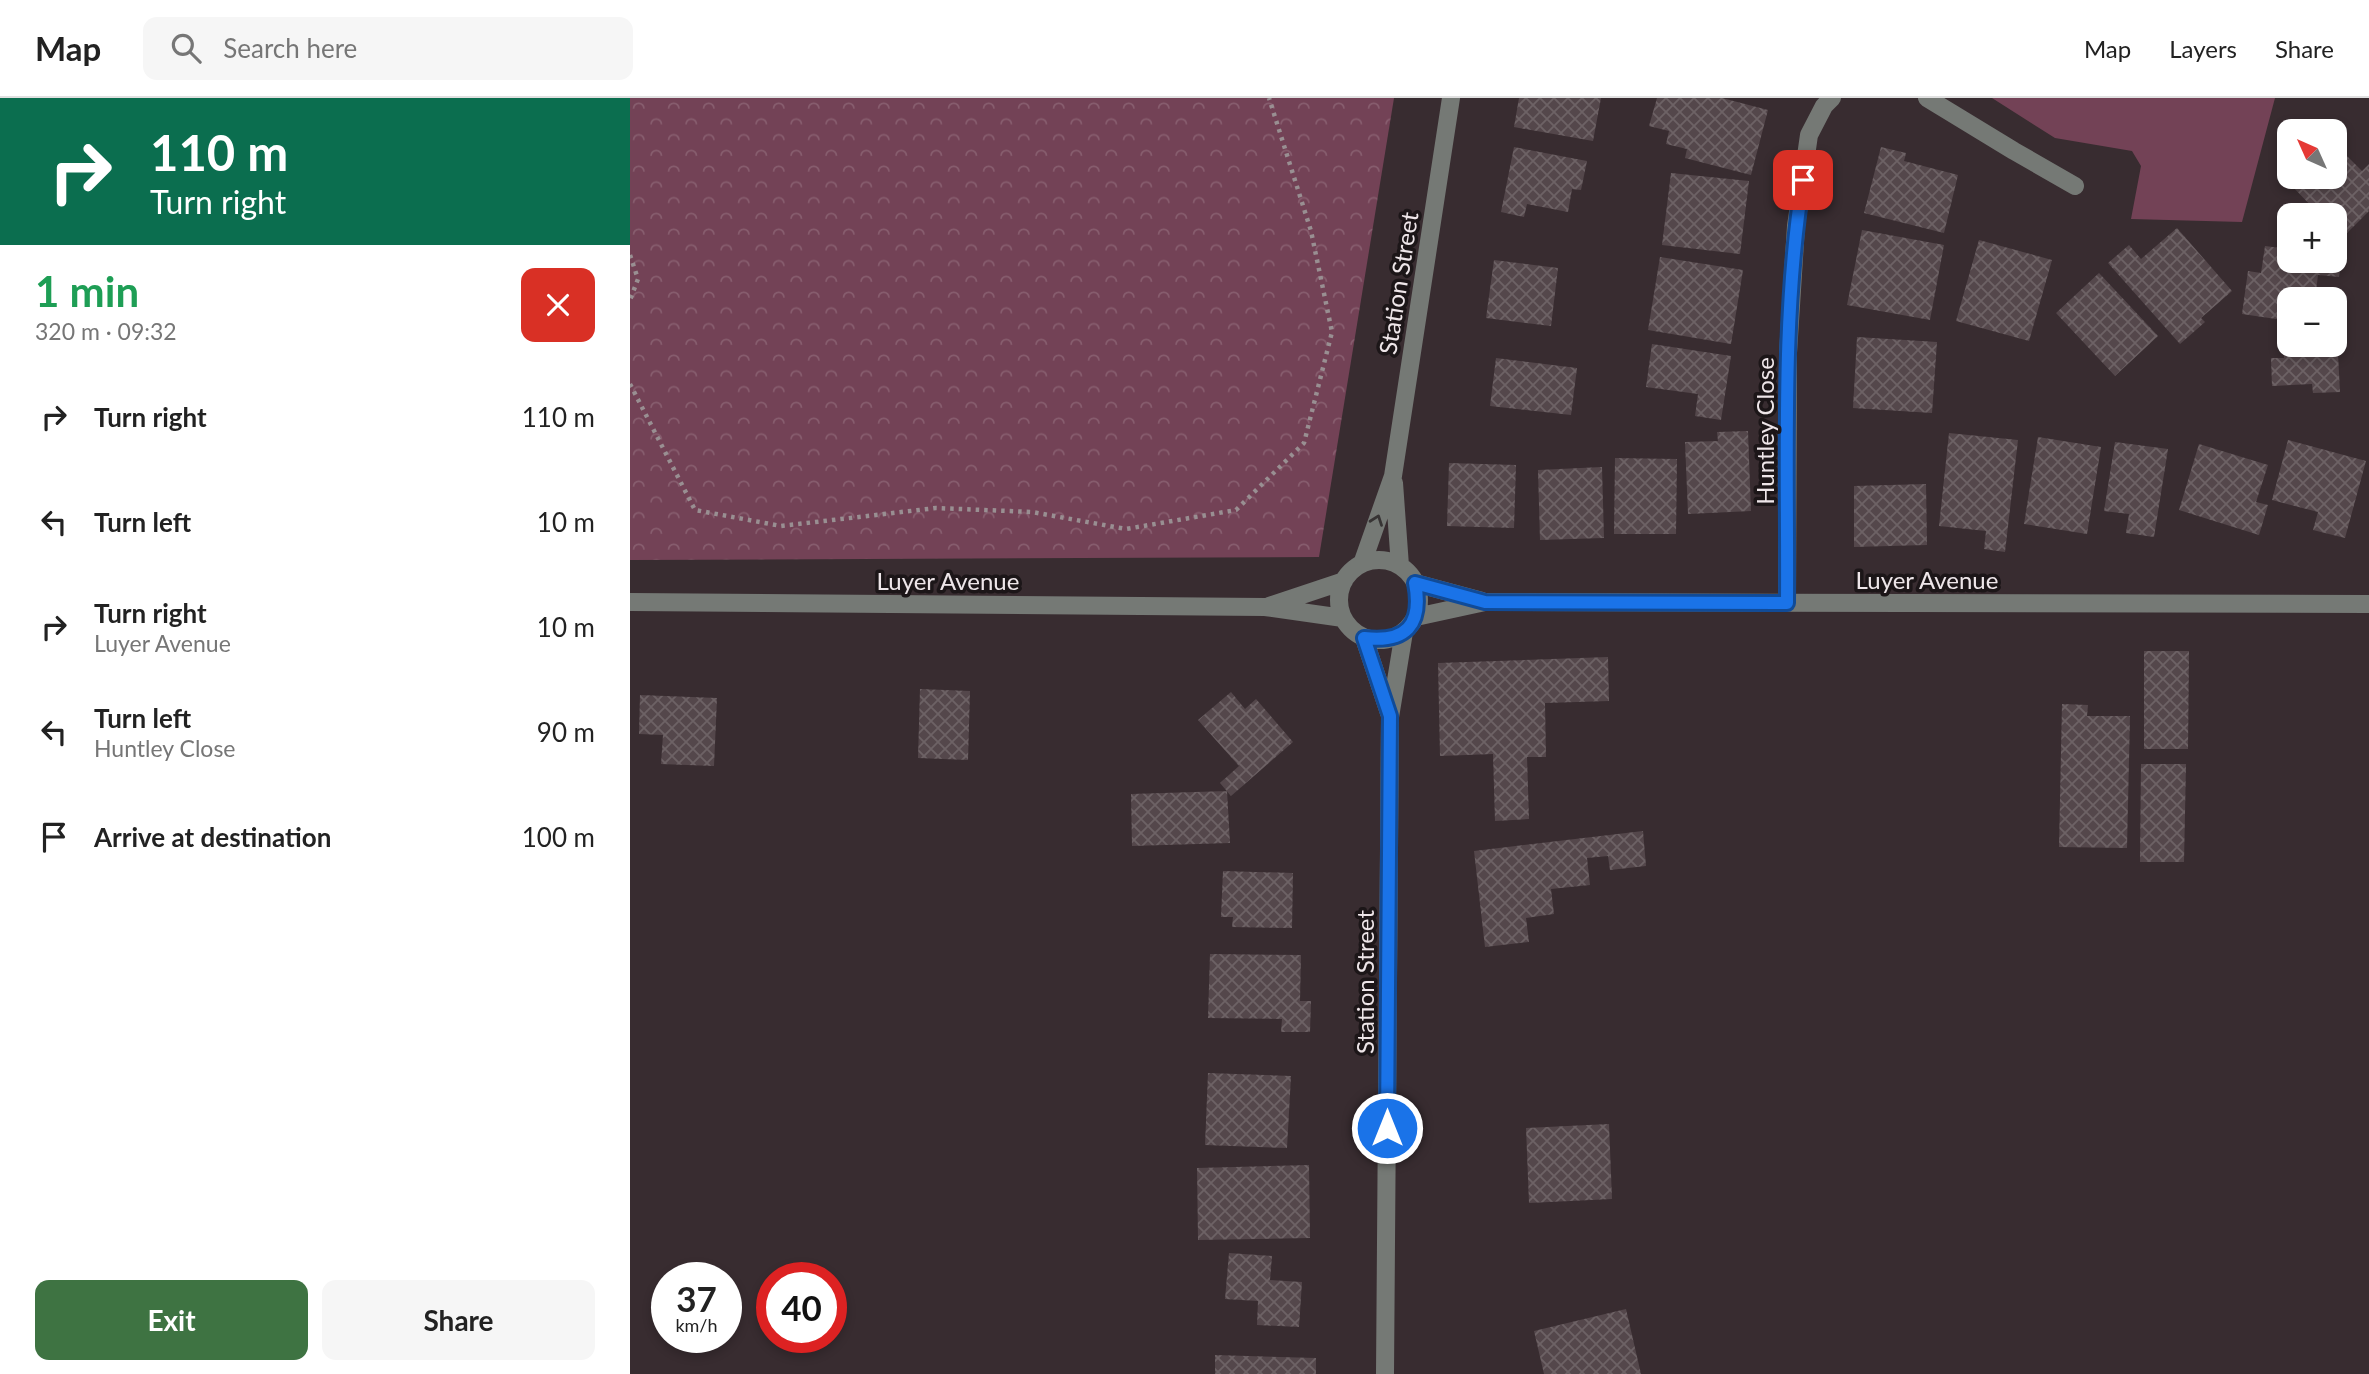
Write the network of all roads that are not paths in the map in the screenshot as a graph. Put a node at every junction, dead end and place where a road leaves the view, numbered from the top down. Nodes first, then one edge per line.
1 (1451, 98) edge
2 (1832, 98) edge
3 (1927, 98) edge
4 (2075, 186) dead end
5 (1393, 476) junction
6 (1362, 564) junction
7 (1400, 566) junction
8 (1344, 581) junction
9 (1415, 583) junction
10 (630, 602) edge
11 (1485, 602) junction
12 (1787, 603) junction
13 (2369, 604) edge
14 (1265, 607) junction
15 (1416, 617) junction
16 (1343, 618) junction
17 (1404, 632) junction
18 (1364, 638) junction
19 (1390, 716) junction
20 (1385, 1374) edge

1 - 5 street, Station Street
2 - 12 street, Huntley Close
3 - 4 street
6 -> 5 street, Station Street
5 - 7 street, Station Street
6 - 7 street
6 - 8 street
7 - 9 street
8 - 14 street, Luyer Avenue
8 - 16 street
9 - 11 street, Luyer Avenue
9 - 15 street
10 - 14 street, Luyer Avenue
11 - 12 street, Luyer Avenue
11 - 15 street, Luyer Avenue
12 - 13 street, Luyer Avenue
14 - 16 street, Luyer Avenue
15 - 17 street
16 - 18 street
17 - 18 street
17 - 19 street, Station Street
18 - 19 street, Station Street
19 - 20 street, Station Street

